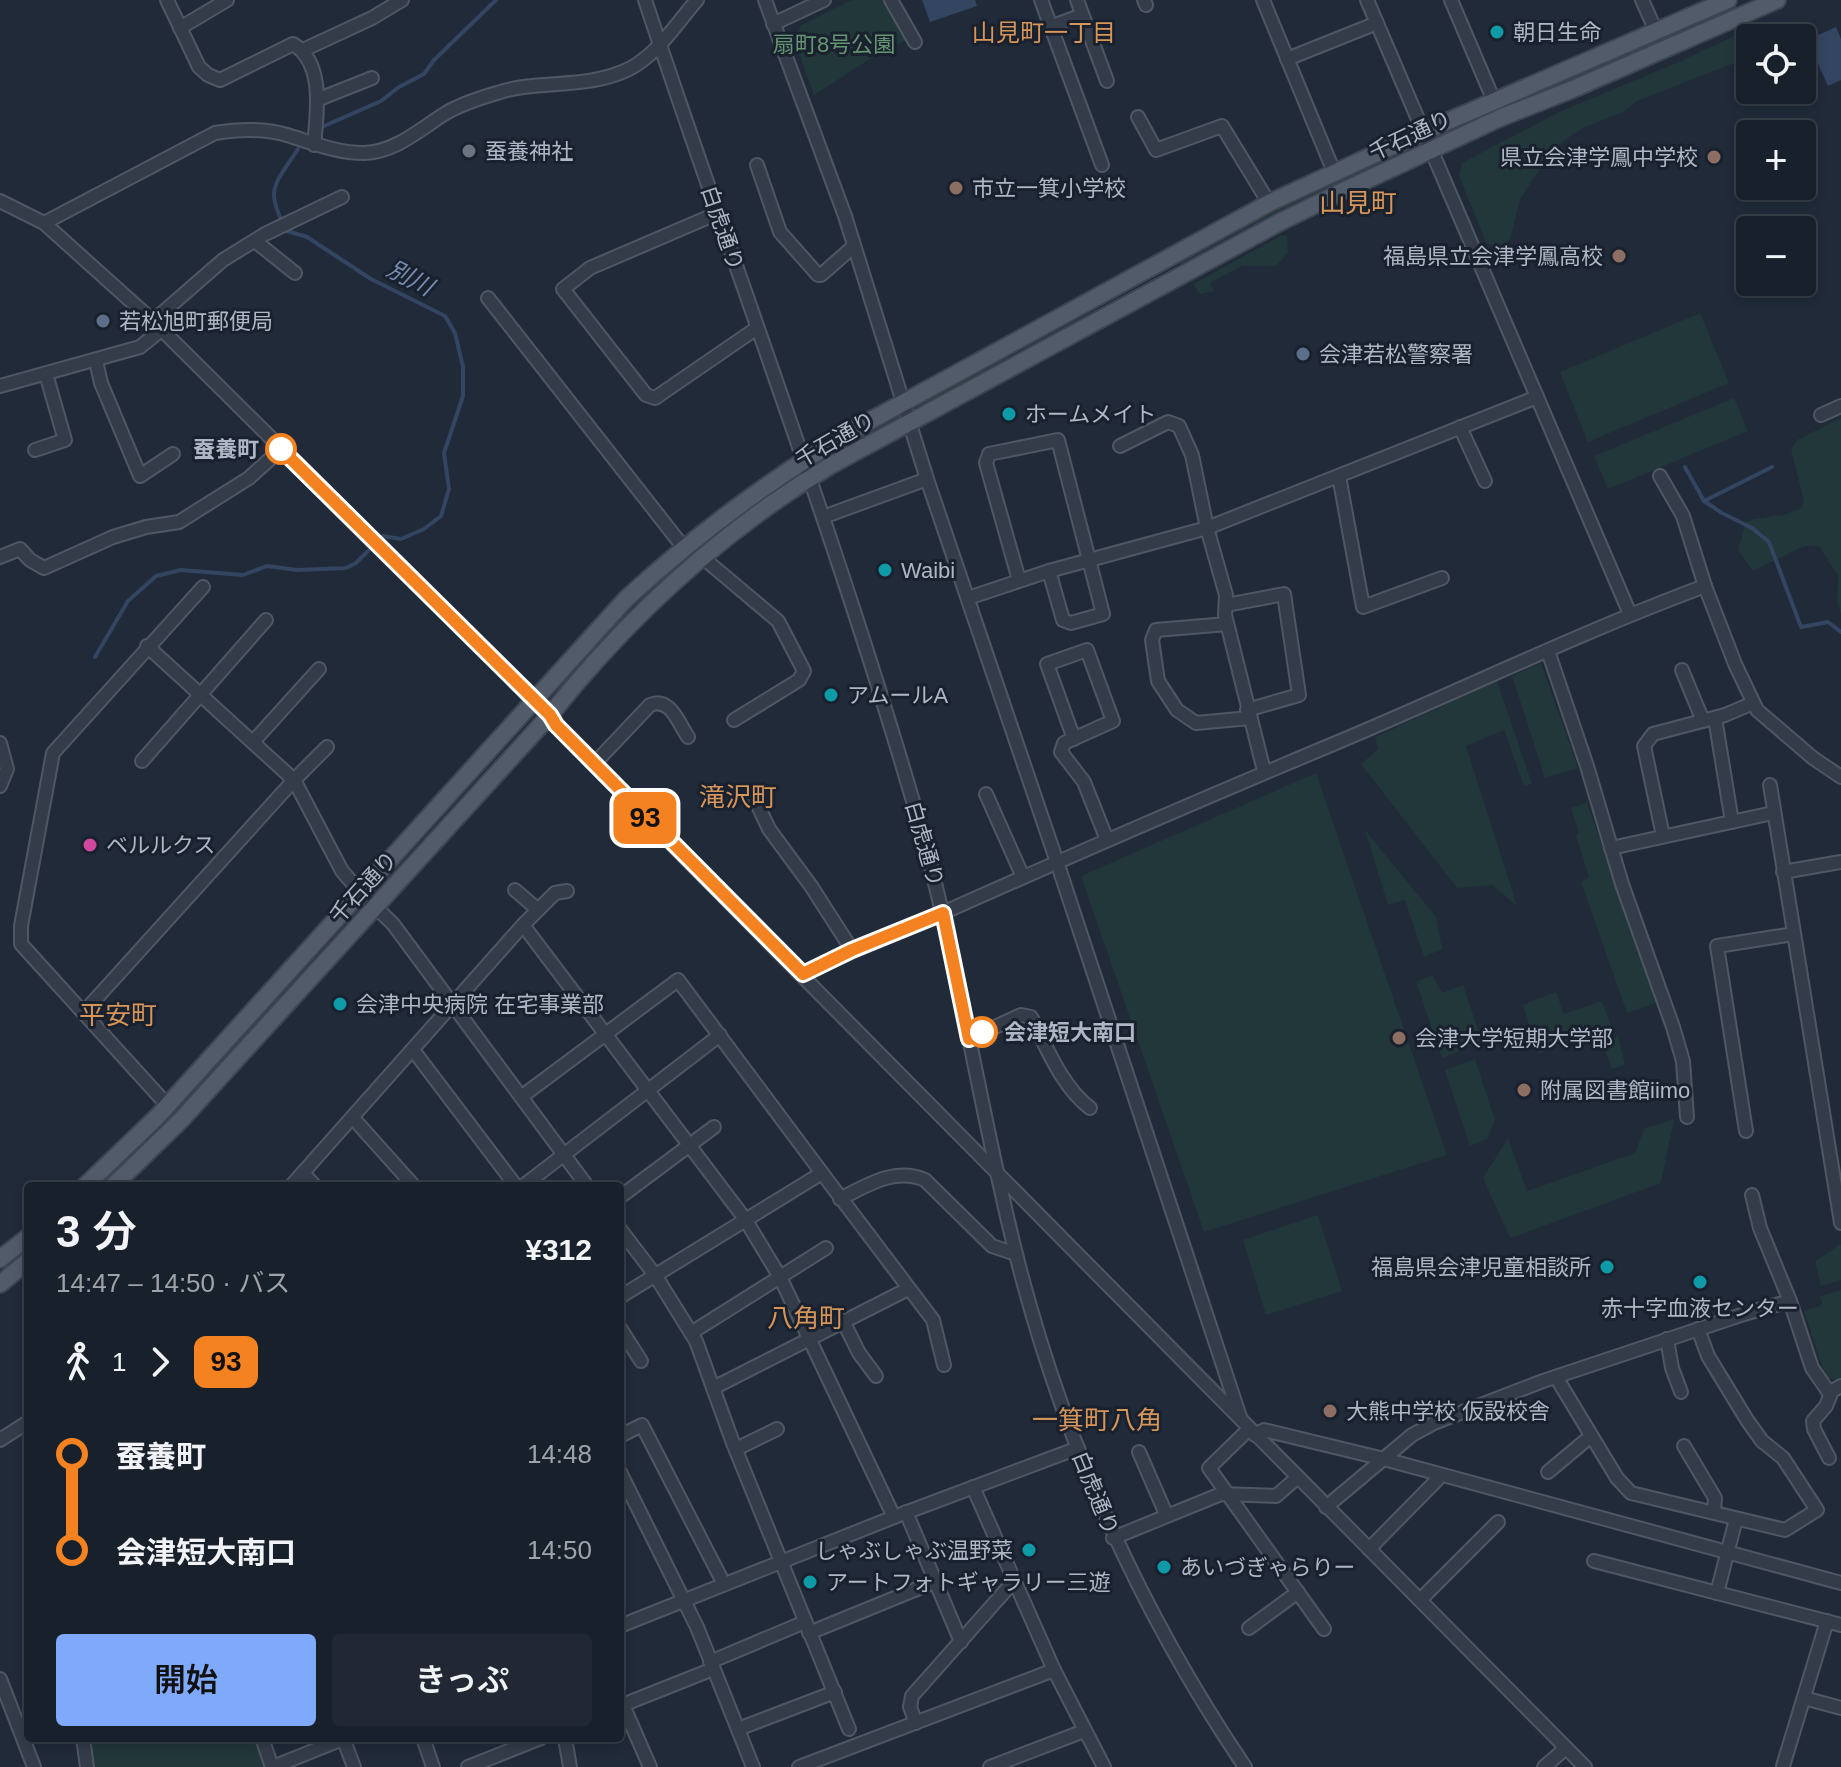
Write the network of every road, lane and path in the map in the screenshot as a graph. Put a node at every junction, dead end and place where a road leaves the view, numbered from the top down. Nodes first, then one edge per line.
1 (167, 0) edge
2 (227, 0) edge
3 (402, 0) edge
4 (645, 0) edge
5 (697, 0) edge
6 (765, 0) edge
7 (824, 0) edge
8 (891, 0) edge
9 (1041, 0) edge
10 (1077, 0) edge
11 (1263, 0) edge
12 (1367, 0) edge
13 (1451, 0) edge
14 (1642, 0) edge
15 (1728, 0) edge
16 (1777, 0) edge
17 (1082, 15) junction
18 (1377, 23) junction
19 (773, 24) junction
20 (1050, 27) junction
21 (180, 28) junction
22 (1656, 31) junction
23 (915, 42) dead end
24 (660, 45) junction
25 (303, 50) junction
26 (1287, 59) junction
27 (372, 78) dead end
28 (1107, 81) dead end
29 (319, 99) junction
30 (1494, 101) junction
31 (1138, 117) dead end
32 (1423, 132) junction
33 (323, 148) junction
34 (1431, 149) junction
35 (757, 165) dead end
36 (1102, 165) dead end
37 (1334, 172) junction
38 (342, 197) dead end
39 (0, 201) edge
40 (1269, 203) junction
41 (718, 213) junction
42 (44, 223) junction
43 (260, 238) junction
44 (854, 246) junction
45 (295, 273) dead end
46 (488, 298) dead end
47 (157, 325) junction
48 (757, 328) junction
49 (96, 361) junction
50 (46, 374) junction
51 (0, 386) edge
52 (1537, 397) junction
53 (903, 403) junction
54 (1841, 406) edge
55 (1821, 415) dead end
56 (909, 422) junction
57 (1460, 427) junction
58 (1120, 446) dead end
59 (281, 449) junction
60 (35, 450) dead end
61 (173, 454) dead end
62 (803, 459) junction
63 (1339, 476) junction
64 (1660, 476) dead end
65 (810, 477) junction
66 (927, 479) junction
67 (1485, 481) dead end
68 (823, 517) junction
69 (1207, 528) junction
70 (684, 548) junction
71 (0, 557) edge
72 (702, 557) junction
73 (1088, 560) junction
74 (1049, 571) junction
75 (1442, 578) dead end
76 (1019, 580) junction
77 (1705, 586) junction
78 (203, 587) dead end
79 (968, 598) junction
80 (1226, 605) junction
81 (1630, 614) junction
82 (266, 620) dead end
83 (1227, 624) junction
84 (147, 646) junction
85 (1548, 651) junction
86 (319, 669) dead end
87 (1682, 670) dead end
88 (200, 693) junction
89 (535, 700) junction
90 (1753, 703) junction
91 (1248, 714) junction
92 (550, 715) junction
93 (734, 720) dead end
94 (1709, 720) junction
95 (688, 737) dead end
96 (1074, 739) junction
97 (254, 741) junction
98 (0, 743) edge
99 (327, 747) dead end
100 (142, 761) dead end
101 (594, 764) junction
102 (1264, 771) junction
103 (1841, 777) edge
104 (294, 780) junction
105 (1770, 785) dead end
106 (0, 786) edge
107 (752, 793) dead end
108 (986, 794) dead end
109 (1773, 813) junction
110 (1732, 822) junction
111 (1663, 836) junction
112 (1107, 840) junction
113 (1611, 848) junction
114 (1057, 862) junction
115 (1841, 863) edge
116 (1783, 872) junction
117 (1023, 877) junction
118 (515, 890) dead end
119 (567, 891) dead end
120 (361, 893) junction
121 (375, 906) junction
122 (537, 909) junction
123 (943, 913) junction
124 (523, 925) junction
125 (1794, 934) junction
126 (852, 950) junction
127 (803, 974) junction
128 (453, 1006) junction
129 (84, 1012) junction
130 (606, 1033) junction
131 (720, 1035) junction
132 (969, 1039) junction
133 (413, 1050) junction
134 (647, 1089) junction
135 (521, 1097) junction
136 (168, 1106) junction
137 (1090, 1108) dead end
138 (1687, 1117) dead end
139 (353, 1118) junction
140 (714, 1127) dead end
141 (1746, 1131) dead end
142 (689, 1145) junction
143 (563, 1154) junction
144 (303, 1173) junction
145 (822, 1173) junction
146 (998, 1174) junction
147 (89, 1182) edge
148 (117, 1182) edge
149 (295, 1182) edge
150 (311, 1182) edge
151 (410, 1182) edge
152 (513, 1182) edge
153 (528, 1182) edge
154 (584, 1182) edge
155 (624, 1194) edge
156 (1752, 1195) dead end
157 (840, 1199) junction
158 (745, 1219) junction
159 (1841, 1223) edge
160 (624, 1234) edge
161 (24, 1240) edge
162 (826, 1248) dead end
163 (1016, 1254) junction
164 (0, 1259) edge
165 (24, 1264) edge
166 (655, 1275) junction
167 (780, 1277) junction
168 (0, 1284) edge
169 (908, 1289) junction
170 (624, 1294) edge
171 (1790, 1301) junction
172 (843, 1321) junction
173 (1698, 1329) junction
174 (691, 1333) junction
175 (624, 1334) edge
176 (808, 1338) junction
177 (1667, 1339) junction
178 (641, 1361) dead end
179 (944, 1365) dead end
180 (876, 1376) dead end
181 (1556, 1377) junction
182 (713, 1388) junction
183 (1836, 1390) edge
184 (1681, 1392) dead end
185 (24, 1425) edge
186 (1248, 1428) junction
187 (777, 1429) dead end
188 (624, 1434) edge
189 (1591, 1436) junction
190 (0, 1440) edge
191 (1684, 1446) dead end
192 (1078, 1448) junction
193 (736, 1449) junction
194 (1139, 1452) dead end
195 (1829, 1458) dead end
196 (1384, 1459) junction
197 (1548, 1472) dead end
198 (1298, 1477) junction
199 (624, 1480) edge
200 (1437, 1480) dead end
201 (973, 1487) junction
202 (1229, 1494) junction
203 (1326, 1507) junction
204 (1714, 1512) junction
205 (900, 1514) junction
206 (1166, 1514) junction
207 (1736, 1519) junction
208 (1498, 1522) dead end
209 (1113, 1538) junction
210 (1369, 1549) junction
211 (1728, 1553) junction
212 (782, 1561) junction
213 (1594, 1561) dead end
214 (1014, 1581) junction
215 (934, 1582) junction
216 (1841, 1583) edge
217 (724, 1584) junction
218 (1298, 1592) junction
219 (1717, 1593) junction
220 (685, 1600) junction
221 (1420, 1600) junction
222 (1827, 1621) junction
223 (624, 1624) edge
224 (1841, 1625) edge
225 (807, 1627) junction
226 (1249, 1628) dead end
227 (1324, 1629) dead end
228 (961, 1642) junction
229 (712, 1666) junction
230 (1054, 1670) junction
231 (0, 1679) edge
232 (835, 1692) junction
233 (1804, 1698) junction
234 (624, 1705) edge
235 (1841, 1708) edge
236 (624, 1712) edge
237 (916, 1723) junction
238 (738, 1729) junction
239 (849, 1729) dead end
240 (1084, 1731) junction
241 (24, 1741) edge
242 (24, 1742) edge
243 (84, 1742) edge
244 (263, 1742) edge
245 (334, 1742) edge
246 (345, 1742) edge
247 (424, 1742) edge
248 (531, 1742) edge
249 (566, 1742) edge
250 (1566, 1748) junction
251 (1022, 1761) edge
252 (473, 1766) edge
253 (1783, 1766) edge
254 (34, 1767) edge
255 (87, 1767) edge
256 (272, 1767) edge
257 (354, 1767) edge
258 (433, 1767) edge
259 (570, 1767) edge
260 (650, 1767) edge
261 (753, 1767) edge
262 (799, 1767) edge
263 (990, 1767) edge
264 (1104, 1767) edge
265 (1245, 1767) edge
266 (1544, 1767) edge
267 (1585, 1767) edge

1 - 21 street
2 - 21 street
3 - 25 street
4 - 24 street, 白虎通り
5 - 24 street
6 - 19 street
7 - 19 street
8 - 23 street
9 - 20 street
10 - 17 street
11 - 26 street
12 - 18 street
13 - 30 street
14 - 22 street
15 - 22 main road, 千石通り
16 - 34 main road, 千石通り
17 - 20 street
17 - 28 street
18 - 26 street
18 - 32 street
19 - 44 street
20 - 36 street
21 - 25 street
22 - 30 main road, 千石通り
24 - 33 street
24 - 41 street, 白虎通り
25 - 29 street
26 - 37 street
27 - 29 street
29 - 33 street
30 - 32 main road, 千石通り
31 - 40 street
32 - 34 street
32 - 37 main road, 千石通り
33 - 42 street
34 - 52 street
34 - 56 main road, 千石通り
35 - 44 street
37 - 40 main road, 千石通り
38 - 43 street
39 - 42 street
40 - 53 main road, 千石通り
41 - 48 street, 白虎通り
41 - 48 street
42 - 47 street
43 - 45 street
43 - 47 street
44 - 53 street
46 - 70 street
47 - 49 street
47 - 59 street
48 - 62 street, 白虎通り
49 - 50 street
49 - 61 street
50 - 51 street
50 - 60 street
52 - 57 street
52 - 81 street
53 - 56 street
53 - 62 main road, 千石通り
54 - 55 street
56 - 65 main road, 千石通り
56 - 66 street
57 - 63 street
57 - 67 street
58 - 69 street
59 - 71 street
59 - 89 street
62 - 65 street, 白虎通り
62 - 70 main road, 千石通り
63 - 69 street
63 - 75 street
64 - 77 street
65 - 68 street, 白虎通り
65 - 72 main road, 千石通り
66 - 68 street
66 - 79 street
68 - 123 street, 白虎通り
69 - 73 street
69 - 80 street
70 - 89 main road, 千石通り
72 - 92 main road, 千石通り
72 - 93 street
73 - 74 street
73 - 74 street
73 - 76 street
74 - 76 street
76 - 79 street
77 - 81 street
77 - 90 street
78 - 84 street
79 - 114 street
80 - 83 street
80 - 91 street
81 - 85 street
82 - 88 street
83 - 91 street
83 - 91 street
84 - 88 street
84 - 129 street
85 - 102 street
85 - 113 street
86 - 97 street
87 - 94 street
88 - 97 street
88 - 100 street
89 - 92 street
89 - 120 main road, 千石通り
90 - 94 street
90 - 103 street
91 - 102 street
92 - 101 street
92 - 121 main road, 千石通り
94 - 110 street
94 - 111 street
95 - 101 street
96 - 96 street
96 - 112 street
97 - 104 street
98 - 106 street
99 - 104 street
101 - 127 street
102 - 112 street
104 - 120 street
104 - 129 street
105 - 109 street
107 - 126 street
108 - 117 street
109 - 110 street
109 - 116 street
110 - 111 street
111 - 113 street
112 - 114 street
113 - 138 street
114 - 117 street
114 - 186 street
115 - 116 street
116 - 125 street
117 - 123 street
118 - 122 street
119 - 122 street
120 - 121 street
120 - 136 main road, 千石通り
121 - 128 street
121 - 148 main road, 千石通り
122 - 124 street
123 - 126 street
123 - 132 street, 白虎通り
124 - 128 street
124 - 130 street
125 - 141 street
125 - 159 street
126 - 127 street
127 - 146 street
128 - 133 street
128 - 135 street
129 - 136 street
130 - 131 street
130 - 134 street
130 - 135 street
131 - 134 street
131 - 145 street
132 - 137 street
132 - 146 street, 白虎通り
133 - 139 street
133 - 152 street
134 - 142 street
134 - 143 street
135 - 143 street
136 - 147 main road, 千石通り
139 - 144 street
139 - 151 street
140 - 142 street
142 - 155 street
142 - 158 street
143 - 153 street
143 - 154 street
144 - 149 street
144 - 150 street
145 - 157 street
145 - 158 street
146 - 163 street, 白虎通り
146 - 186 street
156 - 171 street
157 - 163 street
157 - 169 street
158 - 166 street
158 - 167 street
160 - 166 street
161 - 164 main road
162 - 167 street
163 - 192 street, 白虎通り
165 - 168 main road
166 - 170 street
166 - 174 street
167 - 174 street
167 - 176 street
169 - 172 street
169 - 179 street
171 - 173 street
171 - 183 street
172 - 176 street
172 - 180 street
173 - 177 street
173 - 207 street
174 - 182 street
175 - 178 street
176 - 182 street
176 - 205 street
177 - 181 street
177 - 184 street
181 - 189 street
181 - 196 street
182 - 193 street
183 - 195 street
185 - 190 street
186 - 196 street
186 - 198 street
186 - 202 street
187 - 193 street
188 - 217 street
189 - 197 street
189 - 204 street
191 - 204 street
192 - 201 street
192 - 209 street, 白虎通り
193 - 212 street
194 - 206 street
196 - 203 street
196 - 211 street
198 - 202 street
198 - 203 street
199 - 220 street
200 - 210 street
201 - 205 street
201 - 214 street
202 - 206 street
202 - 218 street
203 - 210 street
204 - 207 street
205 - 212 street
205 - 215 street
206 - 209 street
207 - 211 street
208 - 221 street
209 - 265 street, 白虎通り
210 - 221 street
211 - 216 street
211 - 219 street
212 - 217 street
212 - 225 street
213 - 219 street
214 - 228 street
214 - 230 street
215 - 225 street
215 - 228 street
217 - 220 street
218 - 226 street
218 - 227 street
219 - 222 street
220 - 223 street
220 - 229 street
221 - 250 street
222 - 224 street
222 - 233 street
225 - 229 street
225 - 232 street
228 - 237 street
229 - 234 street
229 - 238 street
230 - 237 street
230 - 240 street
231 - 241 street
232 - 238 street
232 - 239 street
233 - 235 street
233 - 253 street
236 - 260 street
237 - 262 street
238 - 261 street
240 - 251 street
240 - 264 street
242 - 254 street
243 - 255 street
244 - 256 street
245 - 256 street
246 - 257 street
247 - 258 street
248 - 252 street
249 - 259 street
250 - 266 street
250 - 267 street
251 - 263 street

